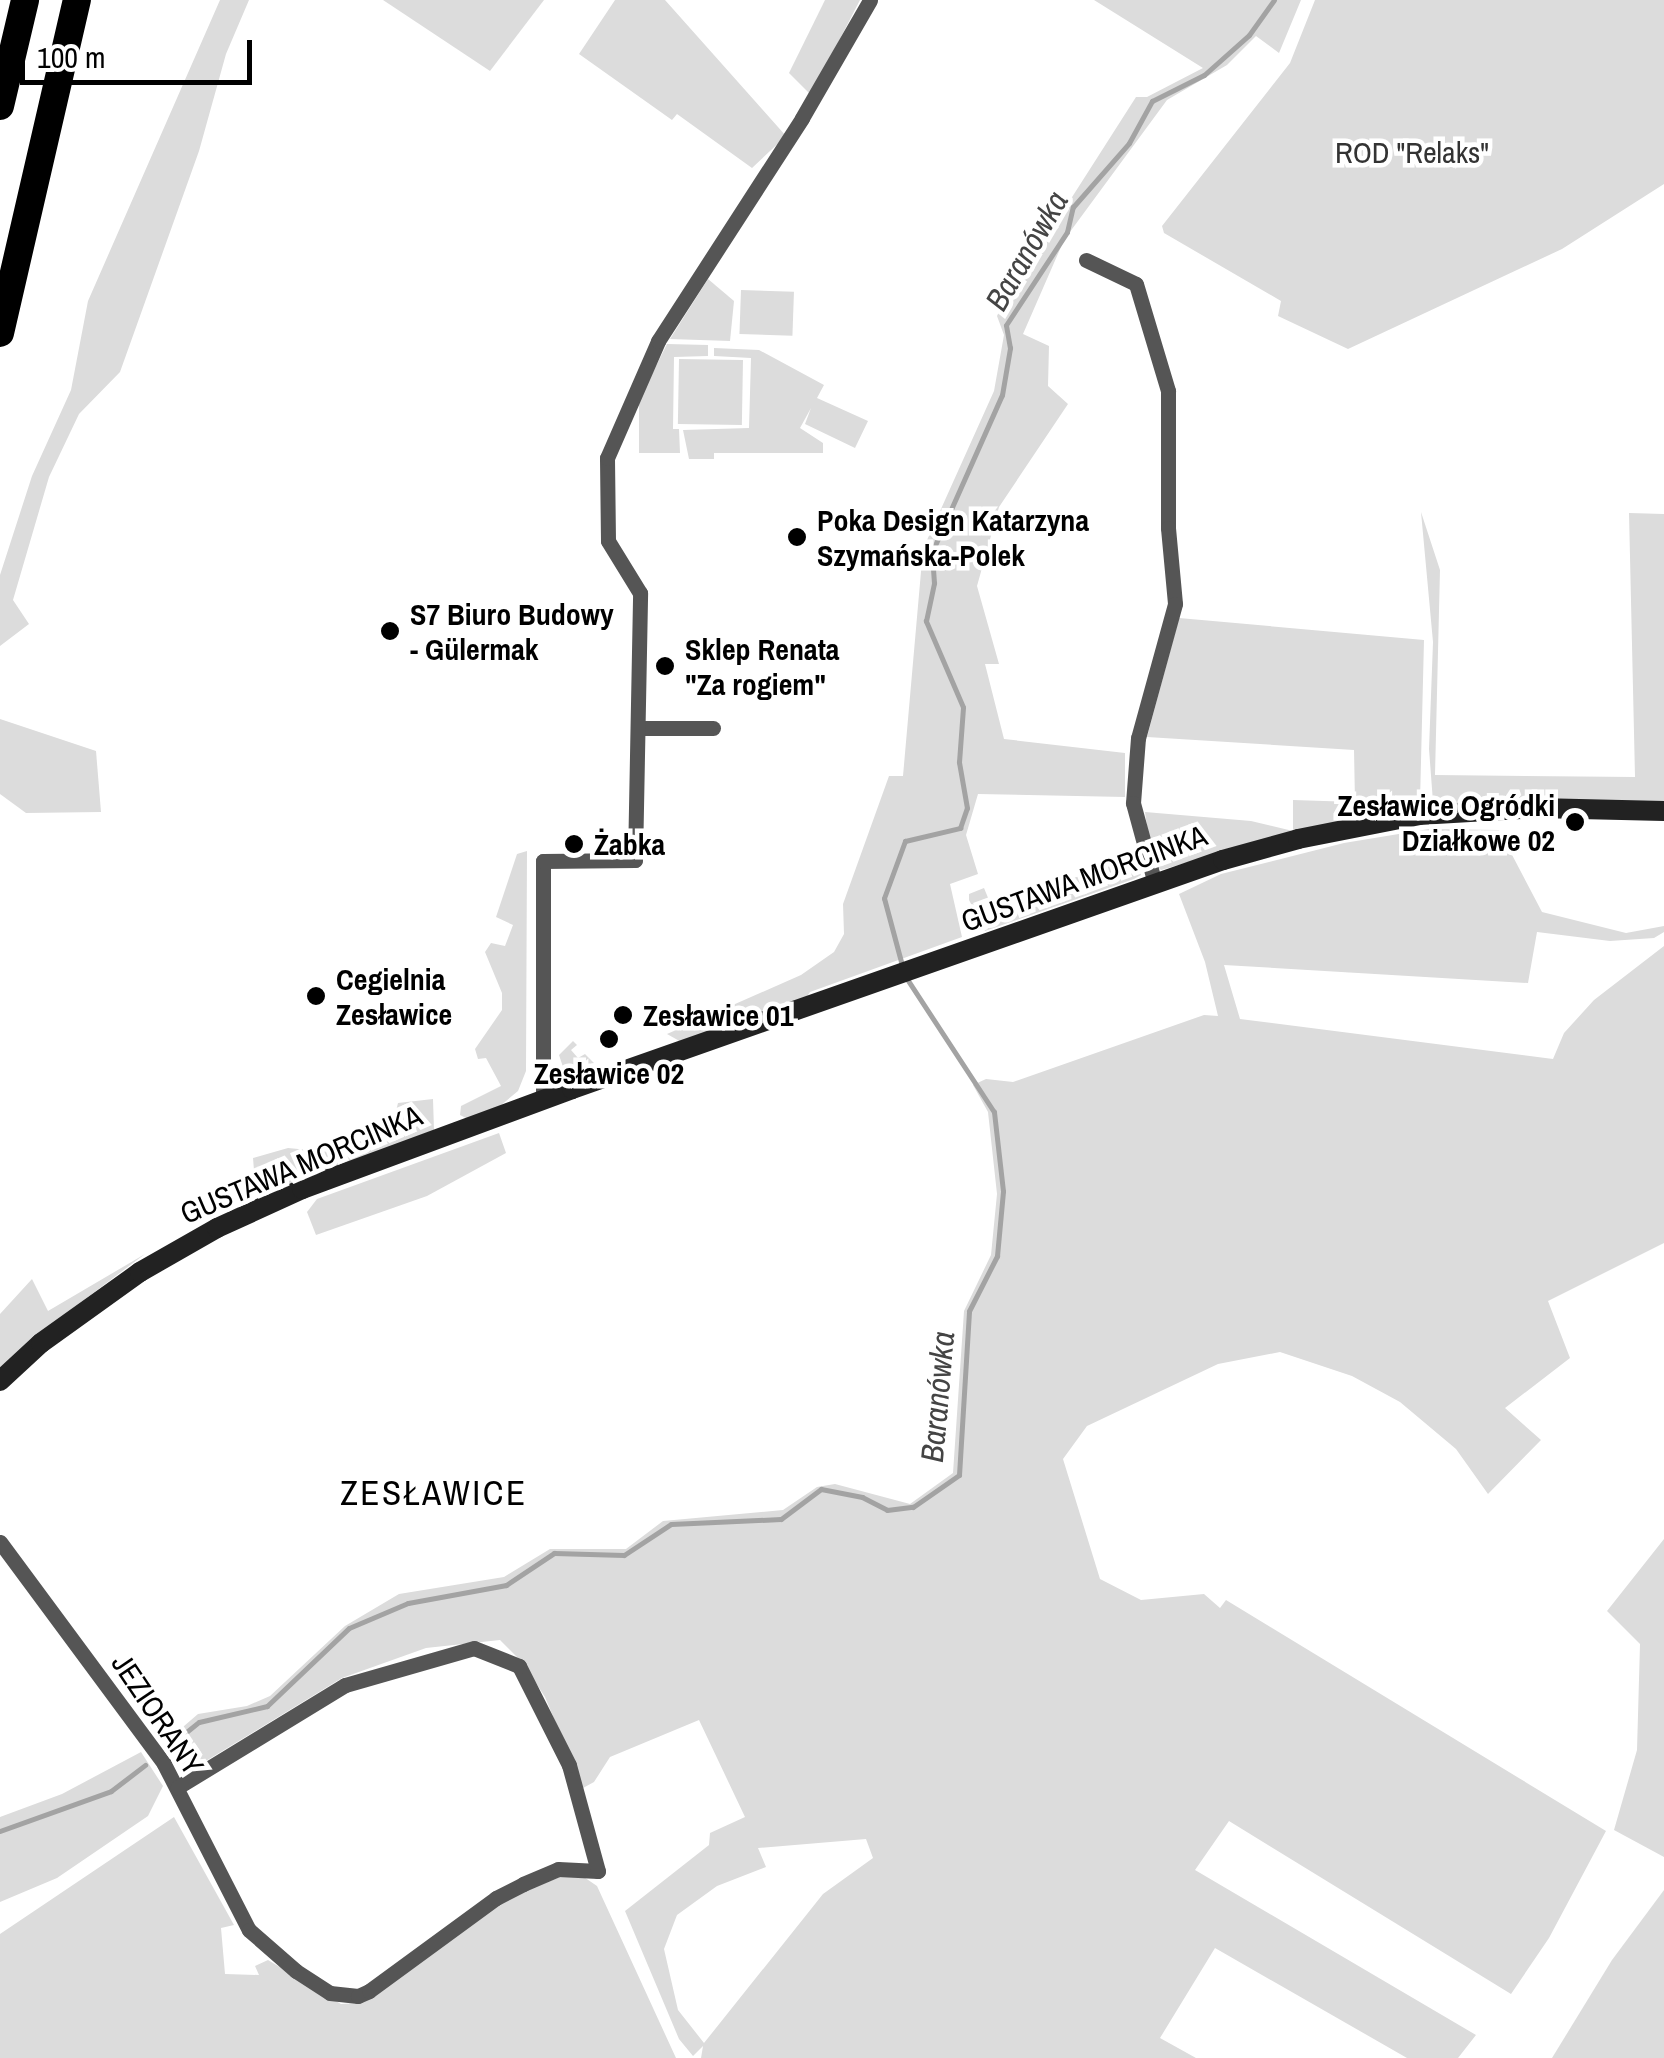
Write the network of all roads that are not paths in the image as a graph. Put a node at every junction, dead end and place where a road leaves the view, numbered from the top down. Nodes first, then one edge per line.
1 (25, 0) edge
2 (77, 0) edge
3 (870, 0) edge
4 (0, 106) edge
5 (1086, 260) dead end
6 (0, 333) edge
7 (640, 728) junction
8 (713, 728) dead end
9 (1664, 812) edge
10 (1155, 884) junction
11 (543, 1100) junction
12 (0, 1381) edge
13 (0, 1542) edge
14 (178, 1786) junction

1 - 4 highway
2 - 6 highway
3 - 7 street
5 - 10 street
7 - 8 street
7 - 11 street
9 - 10 street, GUSTAWA MORCINKA
10 - 11 street, GUSTAWA MORCINKA
11 - 12 street, GUSTAWA MORCINKA
13 - 14 street, JEZIORANY
14 - 14 street, JEZIORANY

